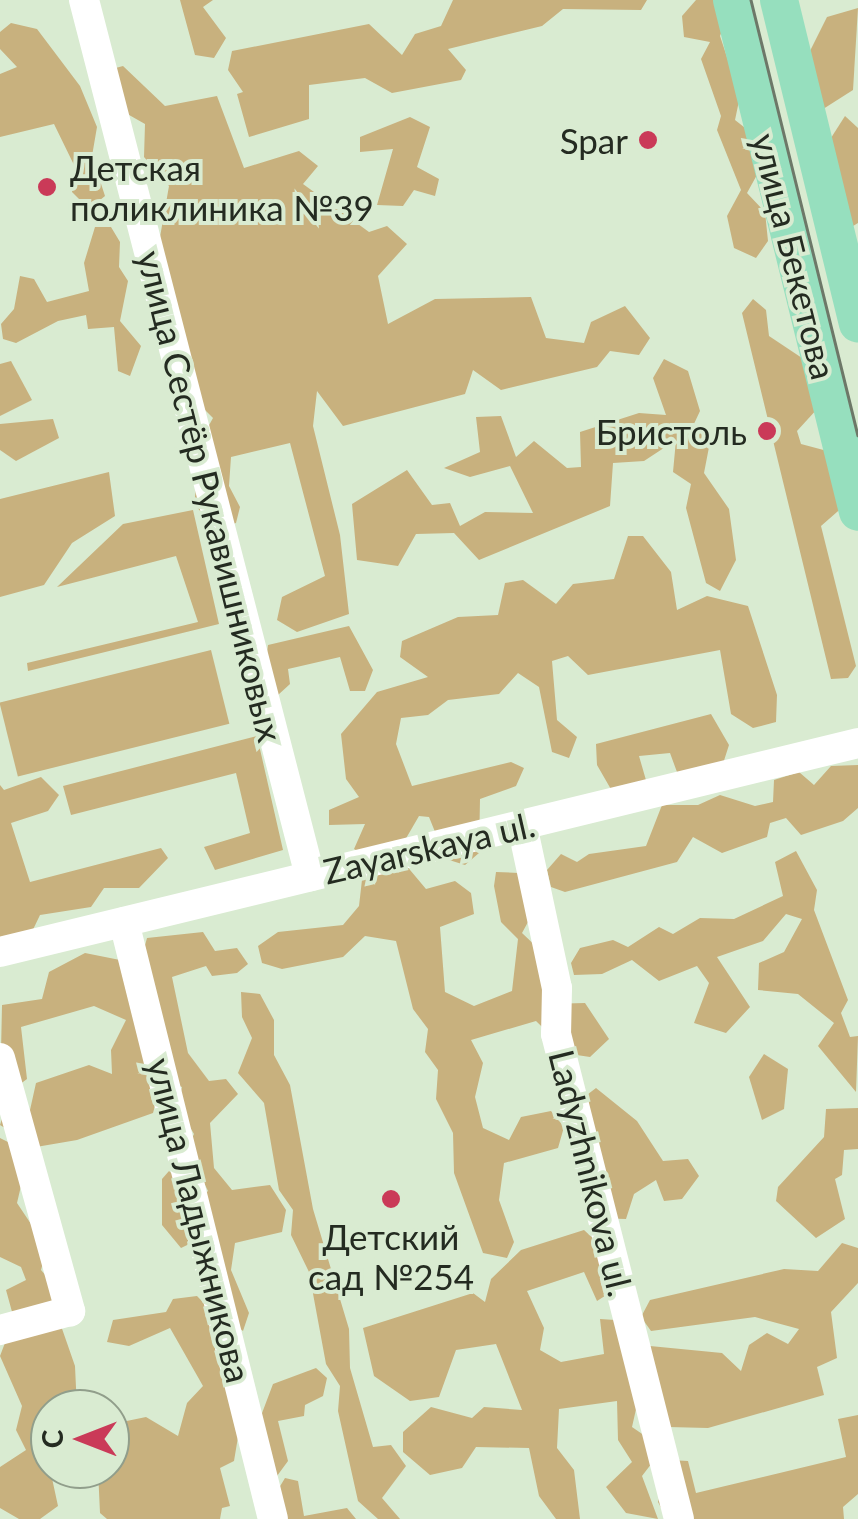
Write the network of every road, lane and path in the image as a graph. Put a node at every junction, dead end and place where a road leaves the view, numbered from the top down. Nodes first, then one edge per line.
1 (84, 0) edge
2 (732, 0) edge
3 (778, 0) edge
4 (858, 323) edge
5 (858, 512) edge
6 (858, 743) edge
7 (522, 825) junction
8 (310, 876) junction
9 (124, 922) junction
10 (0, 952) edge
11 (0, 1058) edge
12 (0, 1330) edge
13 (274, 1519) edge
14 (679, 1519) edge

1 - 8 street, улица Сестёр Рукавишниковых
2 - 5 main road, улица Бекетова
3 - 4 main road, улица Бекетова
6 - 7 street, Zayarskaya ul.
7 - 8 street, Zayarskaya ul.
7 - 14 street, Ladyzhnikova ul.
8 - 9 street, Zayarskaya ul.
9 - 10 street, Zayarskaya ul.
9 - 13 street, улица Ладыжникова
11 - 12 street

